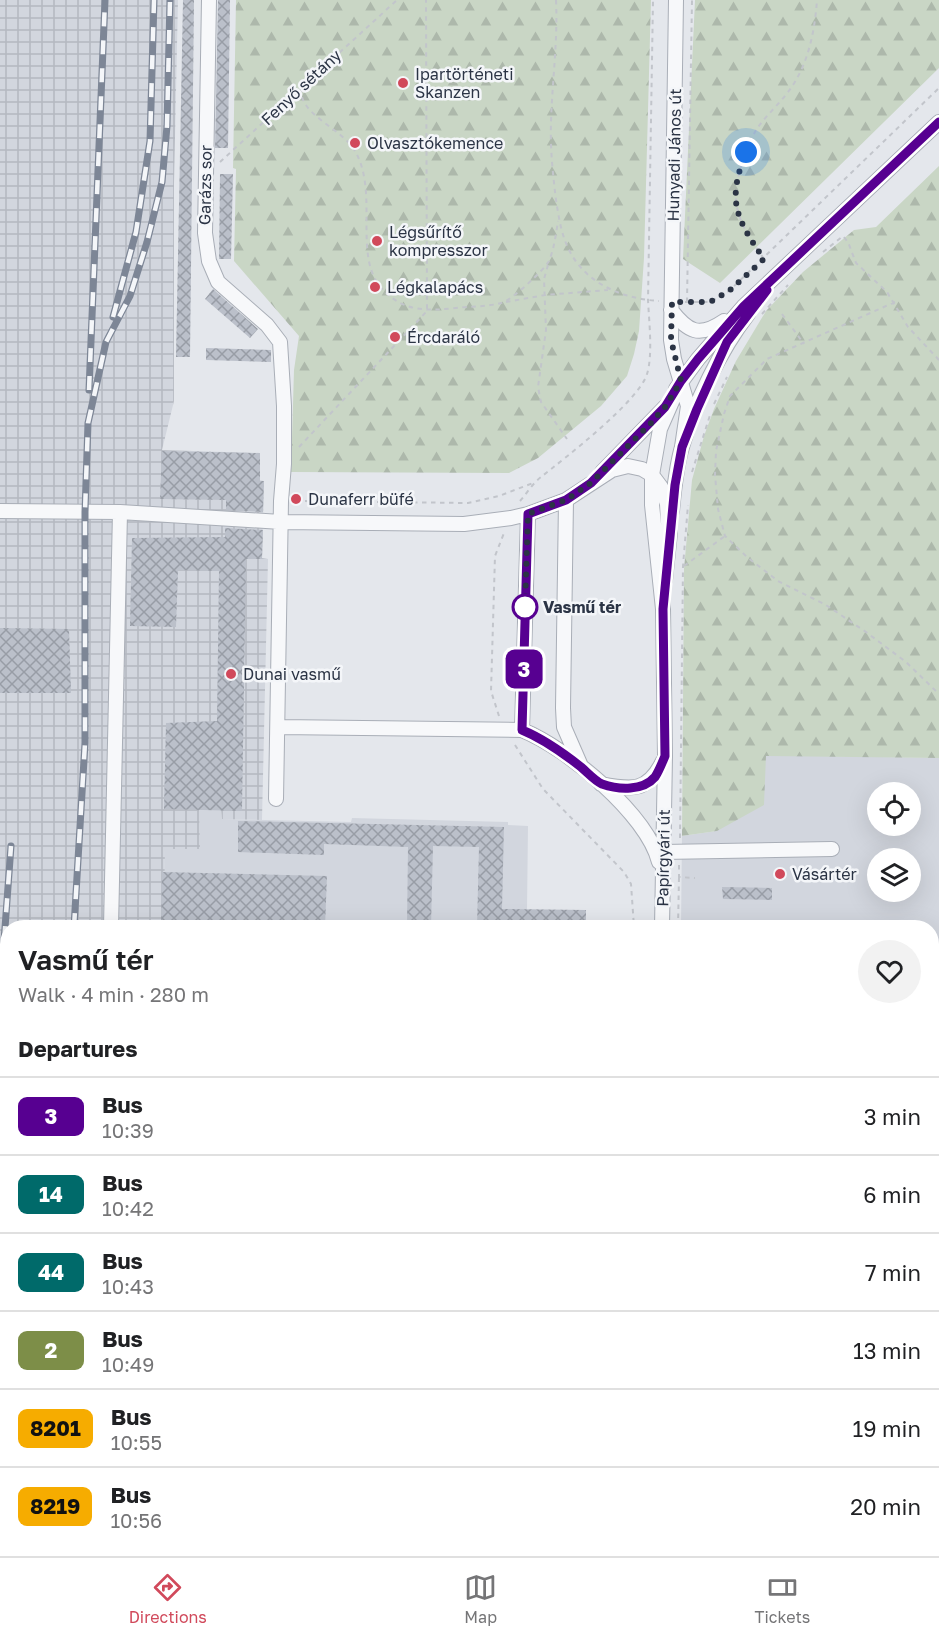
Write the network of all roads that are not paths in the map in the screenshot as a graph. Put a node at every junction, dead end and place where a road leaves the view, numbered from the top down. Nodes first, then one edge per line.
1 (209, 0) edge
2 (676, 0) edge
3 (939, 122) edge
4 (782, 281) junction
5 (671, 306) junction
6 (744, 306) junction
7 (681, 381) junction
8 (682, 447) junction
9 (652, 475) junction
10 (591, 483) junction
11 (566, 500) junction
12 (0, 511) edge
13 (120, 512) junction
14 (528, 514) junction
15 (281, 522) junction
16 (669, 540) junction
17 (663, 609) junction
18 (279, 727) junction
19 (522, 730) junction
20 (665, 756) junction
21 (582, 768) junction
22 (600, 784) junction
23 (276, 799) dead end
24 (832, 849) dead end
25 (663, 852) junction
26 (663, 879) junction
27 (111, 920) edge
28 (662, 920) edge

1 - 15 street, Garázs sor
2 - 5 street, Hunyadi János út
3 - 4 street
4 - 6 street
4 - 8 street
5 - 6 street
5 - 7 street, Hunyadi János út
6 - 7 street
7 - 8 street
7 - 9 street
7 - 10 street
8 - 16 street
9 - 10 street
9 - 16 street
9 - 17 street
10 - 11 street
11 - 14 street
11 - 21 street
12 - 13 street
13 - 15 street
13 - 27 street
14 - 15 street
14 - 19 street
15 - 18 street
16 - 17 street
17 - 20 street, Papírgyári út
18 - 19 street
18 - 23 street
19 - 21 street
20 - 22 street
20 - 25 street, Papírgyári út
21 - 22 street
22 - 26 street
24 - 25 street
25 - 26 street, Papírgyári út
26 - 28 street, Papírgyári út

